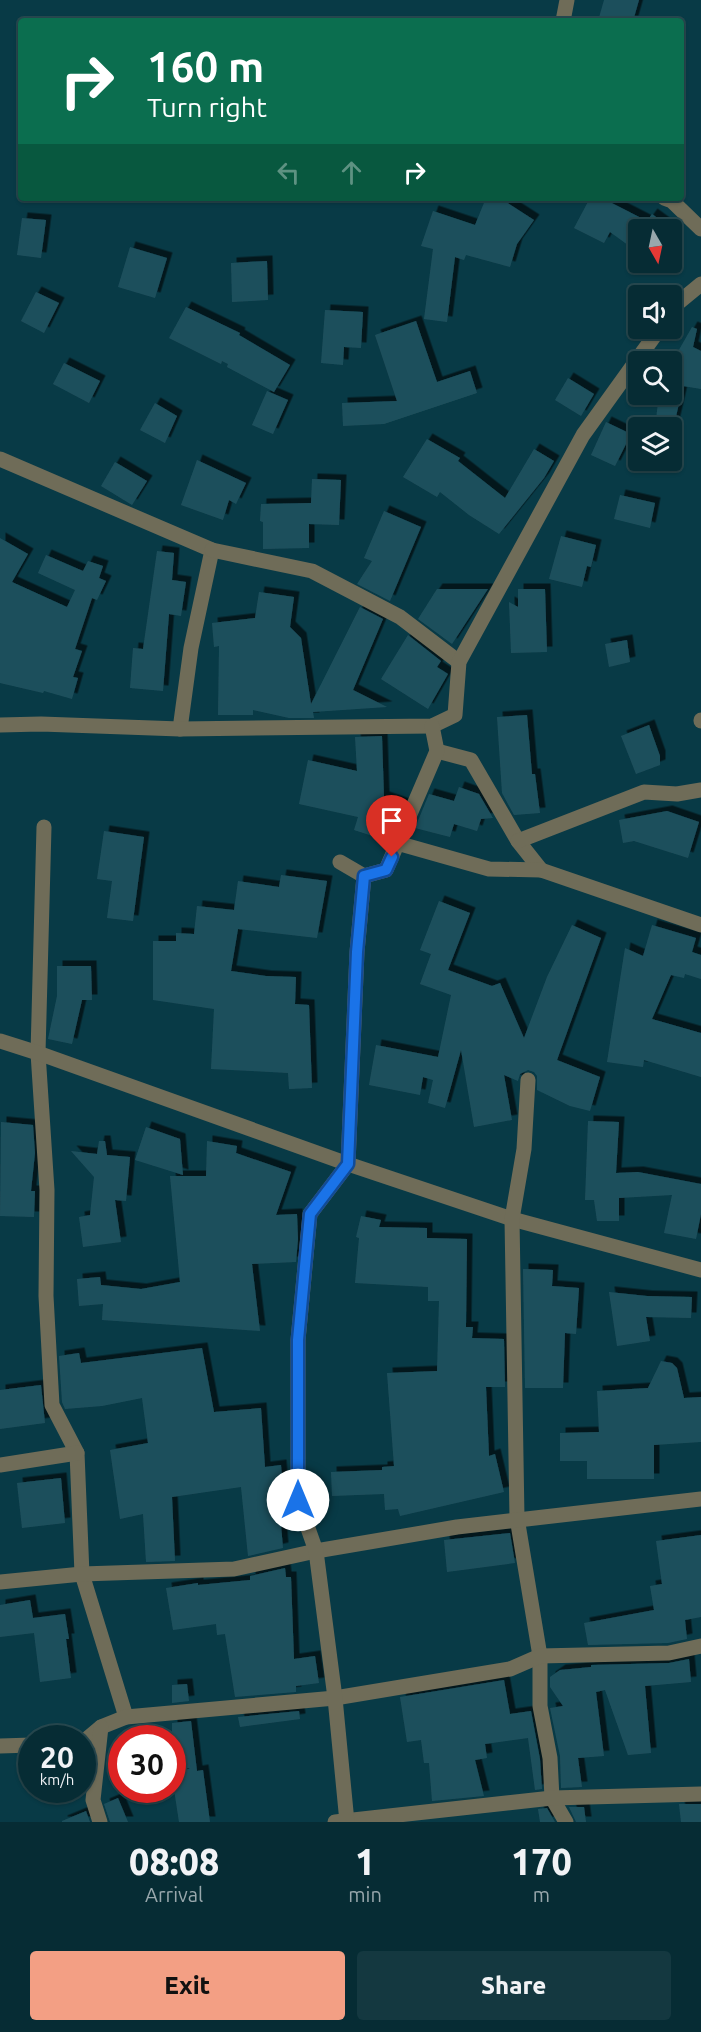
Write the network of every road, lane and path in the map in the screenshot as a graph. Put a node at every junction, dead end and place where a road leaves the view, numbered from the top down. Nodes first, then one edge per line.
1 (567, 0) edge
2 (564, 18) edge
3 (672, 201) edge
4 (701, 230) edge
5 (701, 284) edge
6 (682, 300) edge
7 (652, 339) edge
8 (0, 459) edge
9 (212, 550) junction
10 (459, 662) junction
11 (0, 725) edge
12 (432, 726) junction
13 (180, 729) junction
14 (437, 751) junction
15 (701, 790) edge
16 (44, 827) dead end
17 (518, 841) junction
18 (397, 843) junction
19 (340, 862) dead end
20 (541, 870) junction
21 (364, 876) junction
22 (701, 925) edge
23 (0, 1041) edge
24 (38, 1053) junction
25 (528, 1080) dead end
26 (348, 1164) junction
27 (512, 1219) junction
28 (701, 1270) edge
29 (77, 1453) junction
30 (0, 1465) edge
31 (701, 1499) edge
32 (517, 1518) junction
33 (316, 1551) junction
34 (82, 1574) junction
35 (0, 1582) edge
36 (701, 1646) edge
37 (540, 1656) junction
38 (335, 1698) junction
39 (126, 1717) junction
40 (101, 1728) junction
41 (96, 1732) edge
42 (18, 1745) edge
43 (0, 1746) edge
44 (701, 1794) edge
45 (552, 1798) junction
46 (343, 1821) edge
47 (100, 1822) edge
48 (566, 1822) edge

1 - 2 street
3 - 4 street
5 - 6 street
7 - 10 street
8 - 9 street
9 - 10 street
9 - 13 street
10 - 12 street
11 - 13 street
12 - 13 street
12 - 14 street
14 - 17 street
14 - 18 street
15 - 17 street
16 - 24 street
17 - 20 street
18 - 20 street
18 - 21 street
19 - 21 street
20 - 22 street
21 - 26 street
23 - 24 street
24 - 26 street
24 - 29 street
25 - 27 street
26 - 27 street
26 - 33 street
27 - 28 street
27 - 32 street
29 - 30 street
29 - 34 street
31 - 32 street
32 - 33 street
32 - 37 street
33 - 34 street
33 - 38 street
34 - 35 street
34 - 39 street
36 - 37 street
37 - 38 street
37 - 45 street
38 - 39 street
38 - 46 street
39 - 40 street
40 - 41 street
40 - 47 street
42 - 43 street
44 - 45 street
45 - 46 street
45 - 48 street

